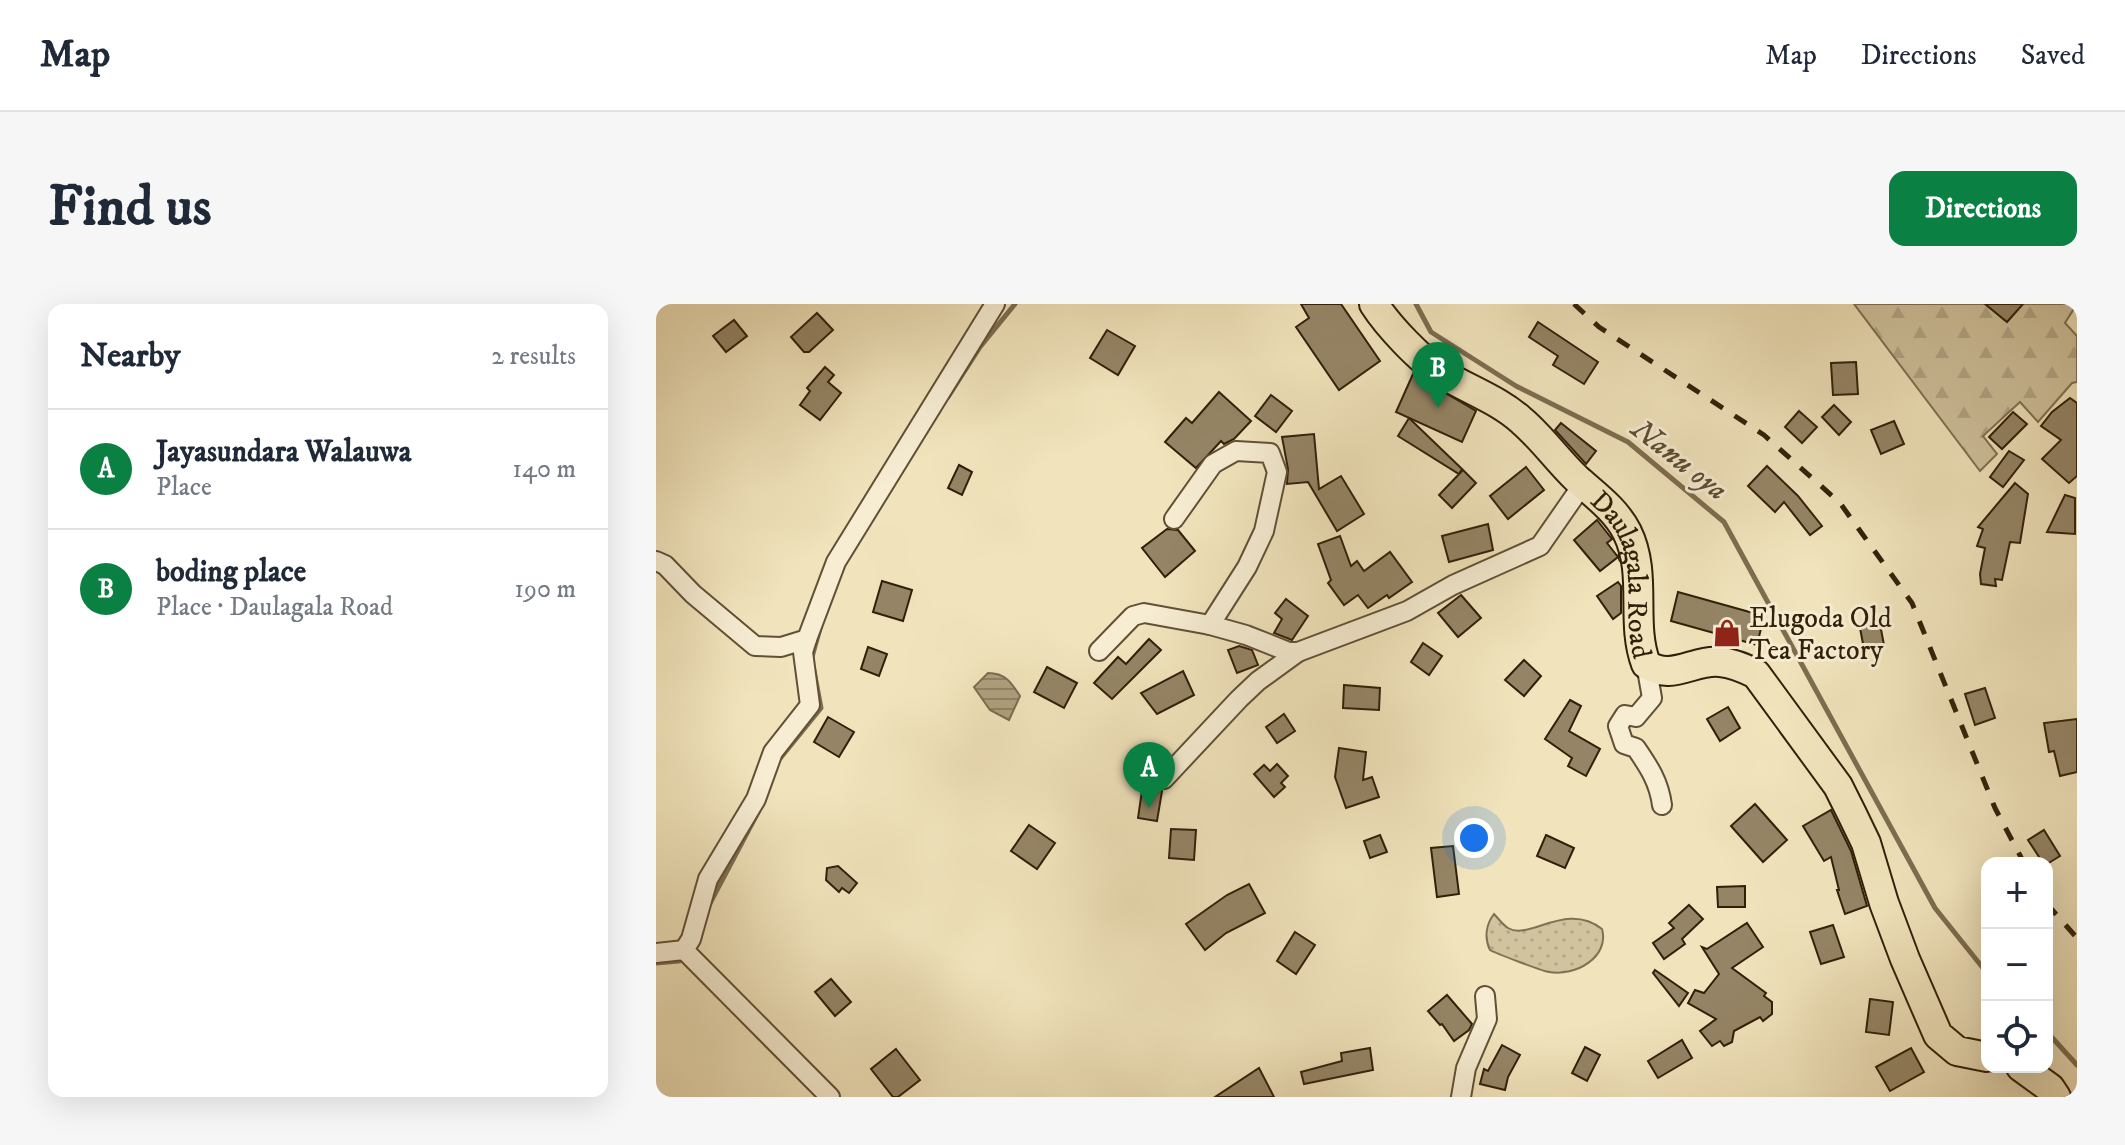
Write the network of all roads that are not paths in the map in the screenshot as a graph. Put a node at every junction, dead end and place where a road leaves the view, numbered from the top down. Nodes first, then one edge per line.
1 (995, 304) edge
2 (1374, 304) edge
3 (1583, 484) junction
4 (1174, 519) dead end
5 (656, 561) edge
6 (1210, 625) junction
7 (807, 639) junction
8 (1099, 651) dead end
9 (1298, 652) junction
10 (1646, 664) junction
11 (1164, 779) dead end
12 (1662, 805) dead end
13 (684, 950) junction
14 (656, 953) edge
15 (1485, 996) dead end
16 (1981, 1056) edge
17 (2029, 1073) edge
18 (830, 1097) edge
19 (1461, 1097) edge
20 (2056, 1097) edge

1 - 7 street
2 - 3 main road, Daulagala Road
3 - 9 street
3 - 10 main road, Daulagala Road
4 - 6 street
5 - 7 street
6 - 8 street
6 - 9 street
7 - 13 street
9 - 11 street
10 - 12 street
10 - 16 main road, Daulagala Road
13 - 14 street
13 - 18 street
15 - 19 street
17 - 20 main road

